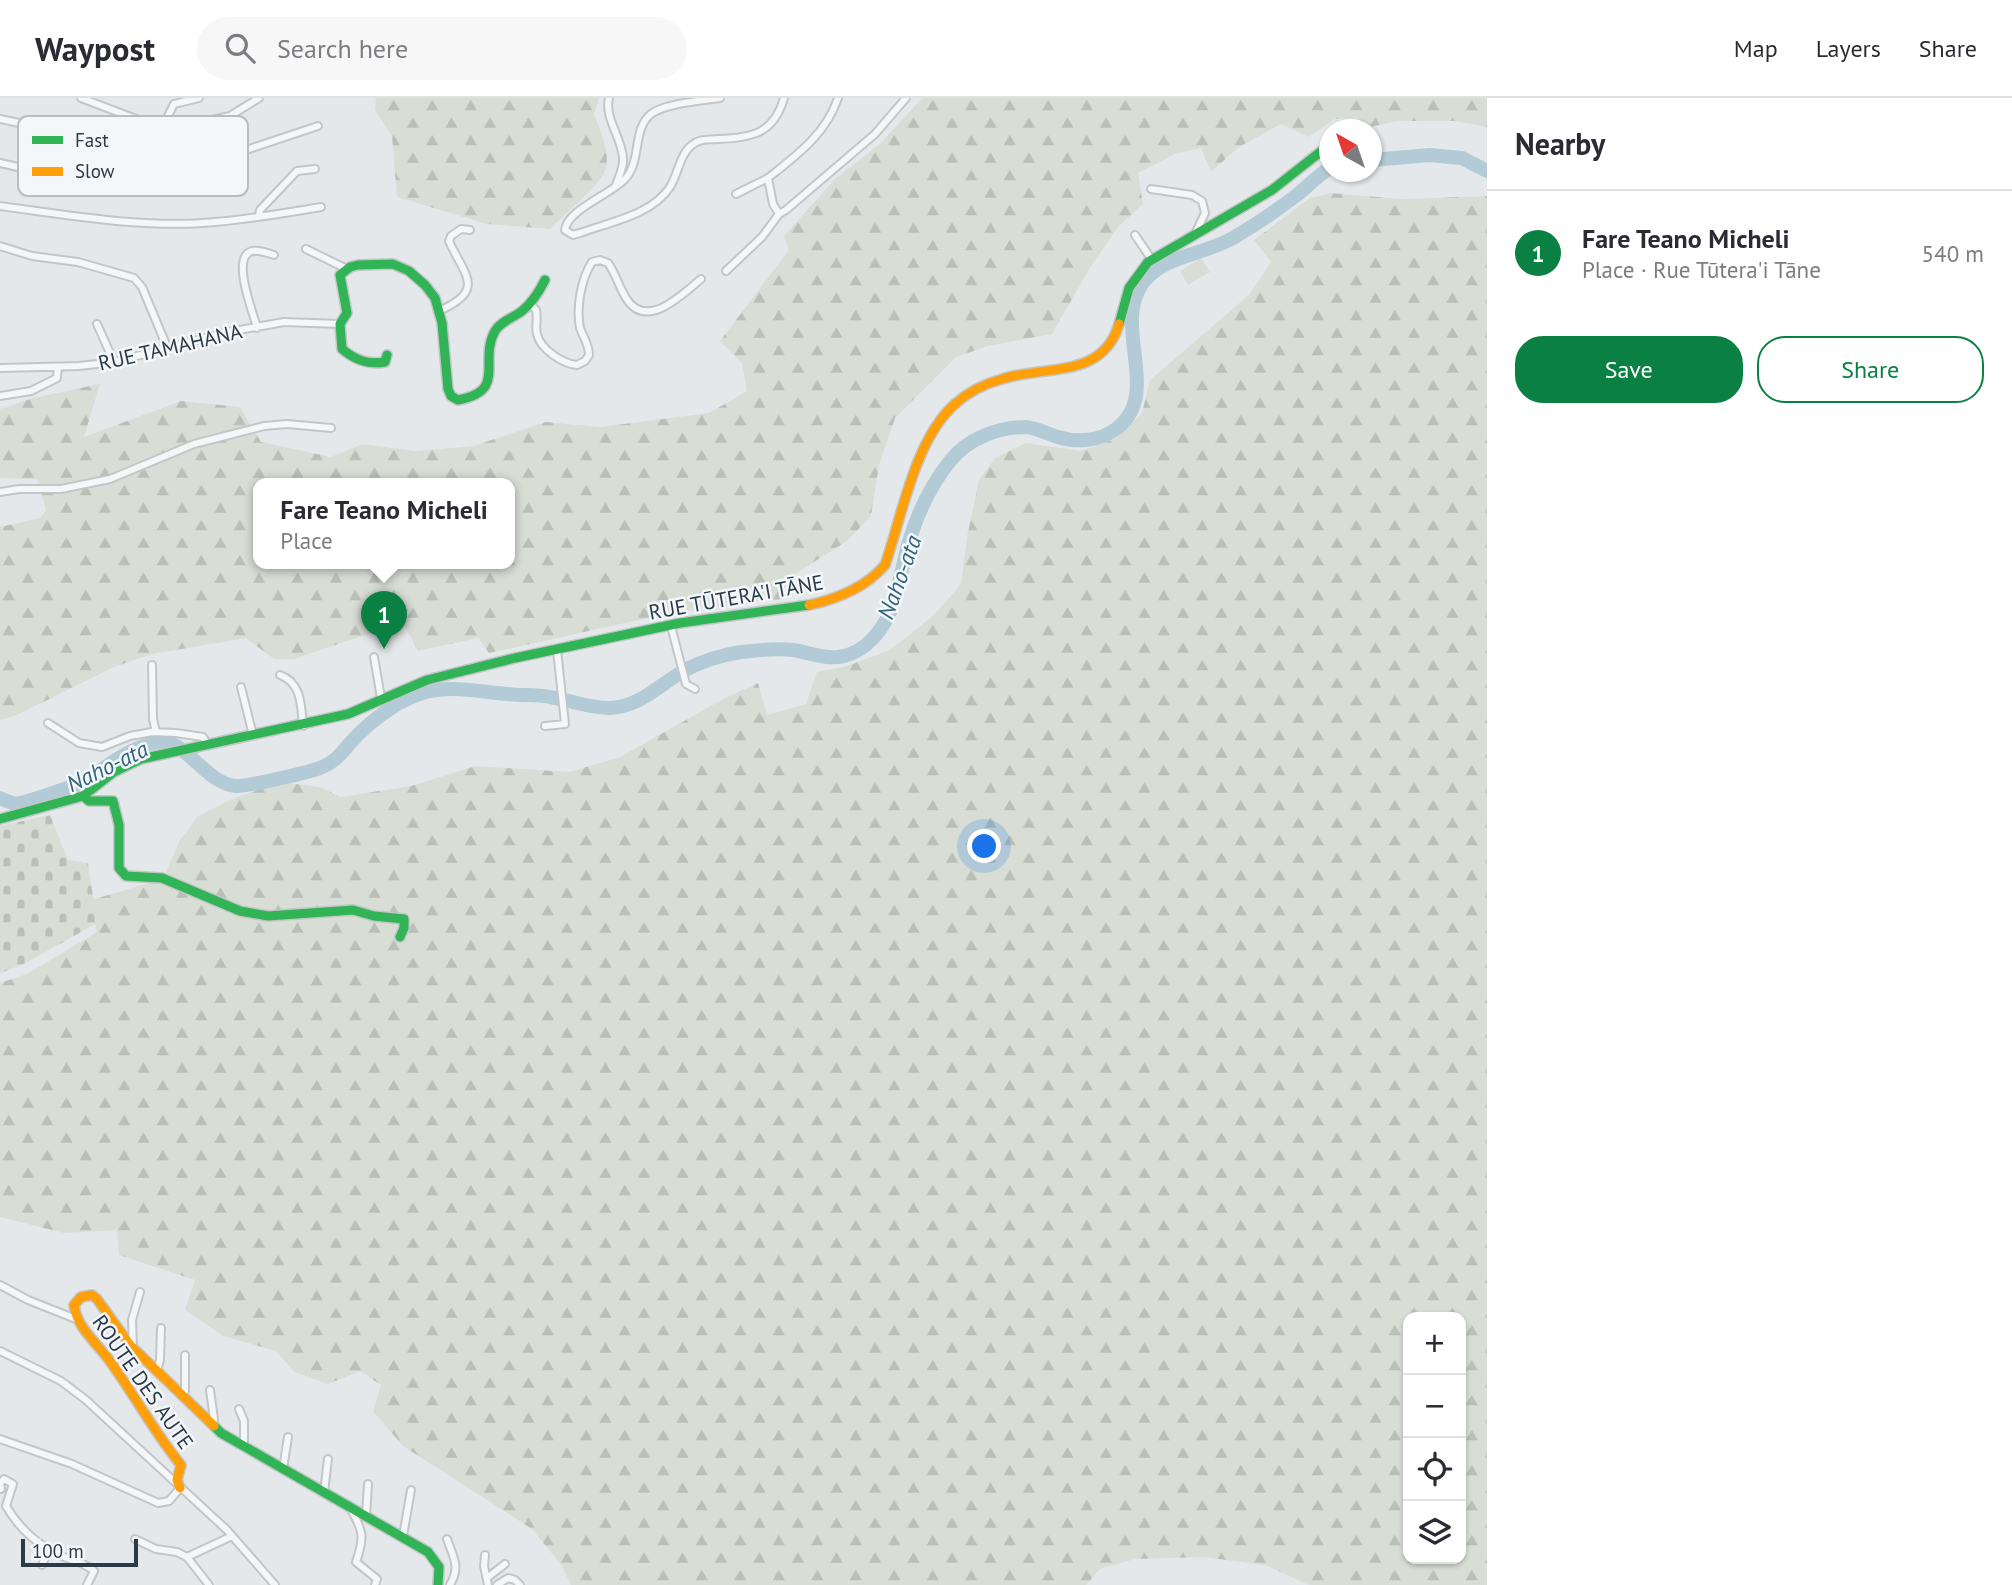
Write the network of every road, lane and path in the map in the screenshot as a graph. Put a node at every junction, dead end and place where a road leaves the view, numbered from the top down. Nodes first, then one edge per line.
1 (81, 98) edge
2 (199, 98) edge
3 (259, 98) edge
4 (609, 98) edge
5 (720, 98) edge
6 (784, 98) edge
7 (838, 98) edge
8 (906, 98) edge
9 (128, 116) edge
10 (168, 116) edge
11 (230, 116) edge
12 (0, 119) edge
13 (18, 123) edge
14 (318, 126) dead end
15 (248, 149) edge
16 (1319, 153) edge
17 (0, 163) edge
18 (18, 167) edge
19 (315, 169) dead end
20 (768, 178) junction
21 (616, 185) junction
22 (1151, 189) dead end
23 (736, 194) dead end
24 (0, 206) edge
25 (321, 206) dead end
26 (779, 214) junction
27 (259, 215) junction
28 (470, 230) dead end
29 (1195, 234) junction
30 (1135, 235) dead end
31 (0, 246) edge
32 (306, 249) dead end
33 (274, 255) dead end
34 (1152, 260) junction
35 (347, 269) junction
36 (726, 271) dead end
37 (701, 279) dead end
38 (545, 280) dead end
39 (530, 304) junction
40 (439, 311) junction
41 (97, 324) dead end
42 (340, 324) junction
43 (257, 328) junction
44 (167, 346) junction
45 (387, 355) dead end
46 (0, 360) edge
47 (114, 362) junction
48 (3, 368) edge
49 (58, 368) junction
50 (0, 396) edge
51 (331, 428) dead end
52 (0, 492) edge
53 (671, 626) junction
54 (557, 650) junction
55 (374, 657) dead end
56 (152, 665) dead end
57 (281, 675) dead end
58 (241, 687) dead end
59 (695, 689) dead end
60 (381, 698) junction
61 (48, 723) dead end
62 (303, 726) junction
63 (545, 726) dead end
64 (156, 732) junction
65 (253, 735) junction
66 (208, 745) junction
67 (83, 796) junction
68 (0, 820) edge
69 (400, 937) dead end
70 (0, 1285) edge
71 (140, 1292) dead end
72 (76, 1319) junction
73 (161, 1328) dead end
74 (133, 1348) junction
75 (0, 1351) edge
76 (186, 1355) dead end
77 (157, 1371) junction
78 (210, 1390) dead end
79 (182, 1396) junction
80 (239, 1409) dead end
81 (212, 1426) junction
82 (288, 1437) dead end
83 (0, 1439) edge
84 (244, 1447) junction
85 (328, 1459) dead end
86 (284, 1469) junction
87 (368, 1484) dead end
88 (180, 1488) junction
89 (1, 1489) edge
90 (411, 1490) dead end
91 (324, 1492) junction
92 (349, 1506) junction
93 (366, 1516) junction
94 (232, 1536) junction
95 (403, 1536) junction
96 (135, 1538) dead end
97 (447, 1539) dead end
98 (49, 1550) junction
99 (485, 1555) dead end
100 (187, 1557) junction
101 (505, 1564) dead end
102 (42, 1565) dead end
103 (487, 1582) edge
104 (86, 1585) edge
105 (209, 1585) edge
106 (275, 1585) edge
107 (375, 1585) edge
108 (438, 1585) edge
109 (450, 1585) edge
110 (498, 1585) edge
111 (520, 1585) edge

1 - 9 street
2 - 10 street
3 - 11 street
4 - 21 street
5 - 21 street
6 - 21 street
7 - 20 street
8 - 26 street
12 - 13 street
14 - 15 street
16 - 29 street, RUE TŪTERA'I TĀNE
17 - 18 street
19 - 27 street
20 - 23 street
20 - 26 street
22 - 29 street
24 - 27 street
25 - 27 street
26 - 36 street
28 - 40 street
29 - 34 street, RUE TŪTERA'I TĀNE
30 - 34 street
31 - 44 street
32 - 35 street
33 - 43 street
34 - 53 street, RUE TŪTERA'I TĀNE
35 - 40 street
35 - 42 street
37 - 39 street
38 - 39 street
39 - 40 street
41 - 47 street
42 - 43 street, RUE TAMAHANA
42 - 45 street
43 - 44 street, RUE TAMAHANA
44 - 47 street, RUE TAMAHANA
46 - 48 street
47 - 49 street, RUE TAMAHANA
48 - 49 street, RUE TAMAHANA
49 - 50 street
51 - 52 street
53 - 54 street, RUE TŪTERA'I TĀNE
53 - 59 street
54 - 60 street, RUE TŪTERA'I TĀNE
54 - 63 street
55 - 60 street
56 - 64 street
57 - 62 street
58 - 65 street
60 - 62 street, RUE TŪTERA'I TĀNE
61 - 64 street
62 - 65 street, RUE TŪTERA'I TĀNE
64 - 66 street
65 - 66 street, RUE TŪTERA'I TĀNE
66 - 67 street, RUE TŪTERA'I TĀNE
67 - 68 street, RUE TŪTERA'I TĀNE
67 - 69 street
70 - 72 street
71 - 74 street
72 - 74 street, ROUTE DES AUTE
72 - 88 street, ROUTE DES AUTE
73 - 77 street
74 - 77 street, ROUTE DES AUTE
75 - 88 street, ROUTE DES AUTE
76 - 79 street
77 - 79 street, ROUTE DES AUTE
78 - 81 street
79 - 81 street, ROUTE DES AUTE
80 - 84 street
81 - 84 street, ROUTE DES AUTE
82 - 86 street
83 - 88 street
84 - 86 street, ROUTE DES AUTE
85 - 91 street
86 - 91 street, ROUTE DES AUTE
87 - 93 street
88 - 94 street
89 - 98 street
90 - 95 street
91 - 92 street, ROUTE DES AUTE
92 - 93 street, ROUTE DES AUTE
92 - 107 street
93 - 95 street, ROUTE DES AUTE
94 - 100 street
94 - 106 street
95 - 108 street, ROUTE DES AUTE
96 - 100 street
97 - 109 street
98 - 102 street
98 - 104 street
99 - 103 street
100 - 105 street
101 - 103 street
110 - 111 street

